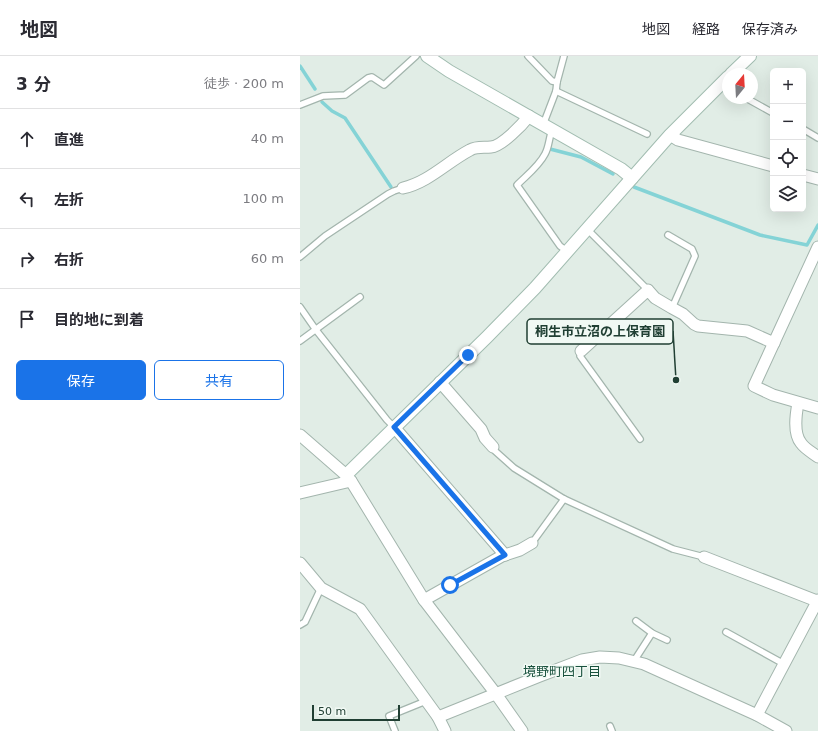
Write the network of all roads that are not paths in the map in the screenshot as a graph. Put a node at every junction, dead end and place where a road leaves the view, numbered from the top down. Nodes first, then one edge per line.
1 (416, 56) edge
2 (427, 56) edge
3 (528, 56) edge
4 (564, 56) edge
5 (750, 56) edge
6 (738, 68) edge
7 (557, 82) junction
8 (722, 84) edge
9 (556, 91) junction
10 (757, 104) edge
11 (300, 105) edge
12 (770, 111) edge
13 (530, 116) junction
14 (548, 127) junction
15 (806, 131) edge
16 (647, 134) dead end
17 (670, 135) junction
18 (818, 138) edge
19 (770, 165) edge
20 (806, 176) edge
21 (632, 178) junction
22 (818, 179) edge
23 (403, 188) joint
24 (586, 229) junction
25 (668, 235) dead end
26 (818, 247) edge
27 (567, 251) junction
28 (300, 257) edge
29 (648, 290) junction
30 (360, 296) dead end
31 (300, 308) edge
32 (672, 308) junction
33 (316, 330) junction
34 (300, 341) edge
35 (774, 343) junction
36 (581, 351) joint
37 (440, 382) junction
38 (798, 403) junction
39 (818, 408) edge
40 (394, 427) junction
41 (300, 435) edge
42 (640, 439) dead end
43 (493, 447) joint
44 (818, 457) edge
45 (348, 478) junction
46 (300, 493) edge
47 (564, 499) junction
48 (532, 543) joint
49 (505, 555) junction
50 (704, 557) joint
51 (300, 563) edge
52 (321, 588) junction
53 (424, 600) junction
54 (817, 600) edge
55 (636, 621) dead end
56 (300, 625) edge
57 (726, 632) dead end
58 (652, 633) junction
59 (667, 640) dead end
60 (634, 661) junction
61 (784, 664) junction
62 (496, 694) junction
63 (426, 701) junction
64 (757, 715) junction
65 (438, 717) junction
66 (395, 731) edge
67 (445, 731) edge
68 (522, 731) edge
69 (786, 731) edge

1 - 11 lane
2 - 13 street
3 - 7 lane
4 - 7 lane
5 - 6 street
7 - 9 lane
8 - 17 street
9 - 14 lane
9 - 16 lane
10 - 12 lane
13 - 14 street
13 - 23 street
14 - 21 street
14 - 27 lane
15 - 18 lane
17 - 19 street
17 - 21 street
20 - 22 street
21 - 24 street
23 - 28 lane
24 - 27 street
24 - 29 lane
25 - 32 lane
26 - 35 street
27 - 37 street
29 - 32 street
29 - 36 street
30 - 33 lane
31 - 33 lane
32 - 35 street
33 - 34 lane
33 - 40 lane
35 - 38 street
36 - 42 lane
37 - 40 street
37 - 43 street
38 - 39 street
38 - 44 street
40 - 45 street
40 - 49 street
41 - 45 street
43 - 47 lane
45 - 46 street
45 - 53 street
47 - 48 lane
47 - 50 lane
48 - 49 street
49 - 53 street
50 - 54 street
51 - 52 street
52 - 56 lane
52 - 63 street
53 - 62 street
54 - 61 street
55 - 58 lane
57 - 61 lane
58 - 59 lane
58 - 60 lane
60 - 62 street
60 - 64 street
61 - 64 street
62 - 65 street
62 - 68 street
63 - 65 street
63 - 66 lane
64 - 69 street
65 - 67 street

